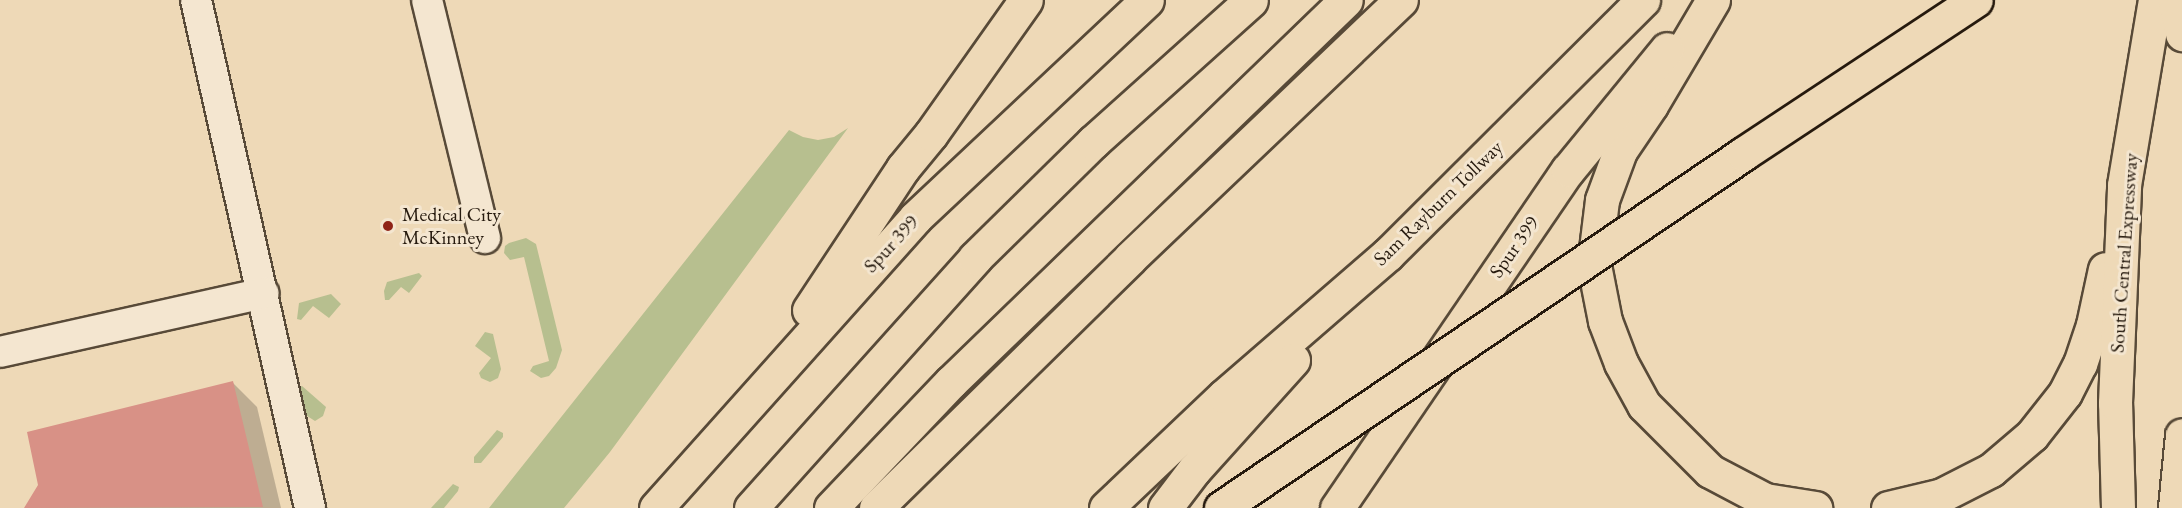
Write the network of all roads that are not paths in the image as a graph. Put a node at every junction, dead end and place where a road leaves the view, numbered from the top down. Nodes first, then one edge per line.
1 (196, 0) edge
2 (427, 0) edge
3 (1026, 0) edge
4 (1147, 0) edge
5 (1251, 0) edge
6 (1346, 0) edge
7 (1401, 0) edge
8 (1643, 0) edge
9 (1711, 0) edge
10 (1976, 0) edge
11 (2155, 0) edge
12 (2175, 0) edge
13 (2182, 34) edge
14 (2124, 186) junction
15 (485, 238) dead end
16 (1388, 254) junction
17 (263, 293) junction
18 (0, 352) edge
19 (734, 418) junction
20 (2182, 435) edge
21 (310, 508) edge
22 (656, 508) edge
23 (751, 508) edge
24 (831, 508) edge
25 (876, 508) edge
26 (1106, 508) edge
27 (1165, 508) edge
28 (1221, 508) edge
29 (1337, 508) edge
30 (1815, 508) edge
31 (1888, 508) edge
32 (2118, 508) edge
33 (2175, 508) edge

1 - 17 lane
2 - 15 lane
3 - 19 main road
4 - 19 main road, Spur 399
5 - 23 main road
6 - 24 main road
7 - 25 main road
8 - 16 main road, Sam Rayburn Tollway
9 - 29 main road, Spur 399
9 - 30 main road
10 - 28 main road, bridge
11 - 14 main road, South Central Expressway
12 - 13 main road
14 - 31 main road
14 - 32 main road, South Central Expressway
16 - 26 main road, Sam Rayburn Tollway
16 - 27 main road
17 - 18 lane
17 - 21 lane
19 - 22 main road, Spur 399
20 - 33 main road

